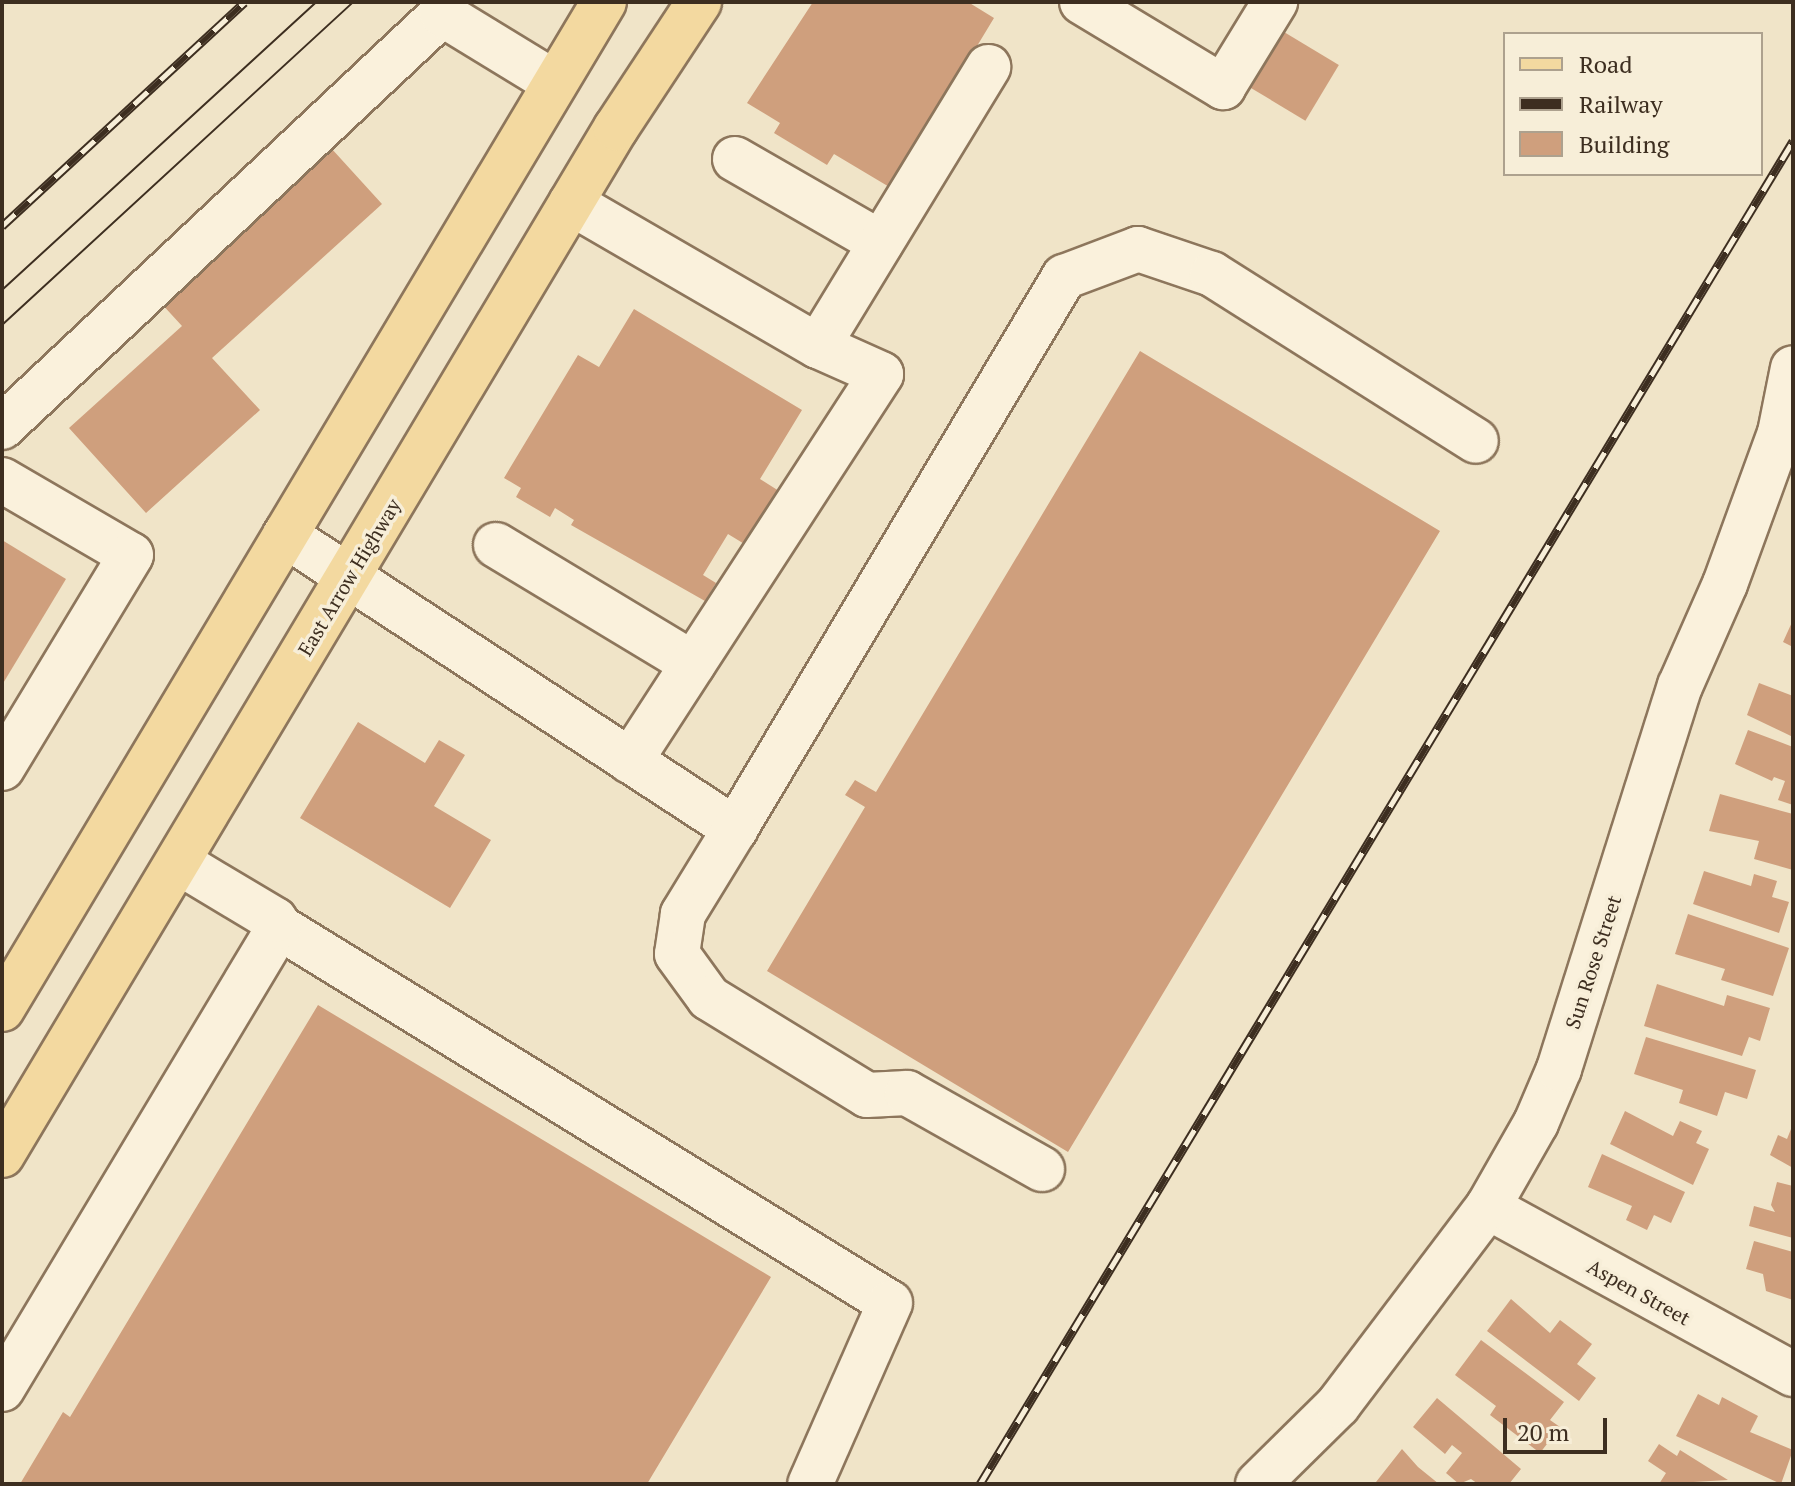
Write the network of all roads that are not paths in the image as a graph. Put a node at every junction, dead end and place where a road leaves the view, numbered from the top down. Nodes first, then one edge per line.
1 (604, 2) edge
2 (699, 2) edge
3 (1082, 2) edge
4 (1275, 2) edge
5 (988, 67) dead end
6 (555, 83) junction
7 (735, 159) dead end
8 (571, 203) junction
9 (881, 243) junction
10 (818, 346) junction
11 (1793, 368) edge
12 (2, 427) edge
13 (1786, 435) edge
14 (1476, 441) dead end
15 (2, 480) edge
16 (285, 535) junction
17 (496, 545) dead end
18 (350, 575) junction
19 (693, 664) junction
20 (630, 761) junction
21 (2, 768) edge
22 (735, 829) junction
23 (178, 862) junction
24 (279, 927) junction
25 (2, 1009) edge
26 (2, 1155) edge
27 (1042, 1169) dead end
28 (1488, 1207) junction
29 (1793, 1374) edge
30 (2, 1389) edge
31 (810, 1484) edge
32 (1258, 1484) edge

1 - 6 main road
2 - 8 main road, East Arrow Highway
3 - 4 street
5 - 9 street
6 - 12 street
6 - 16 main road
7 - 9 street
8 - 10 street
8 - 18 main road, East Arrow Highway
9 - 10 street
10 - 19 street
11 - 13 street, Sun Rose Street
13 - 28 street, Sun Rose Street
14 - 22 street
15 - 21 street
16 - 18 street
16 - 25 main road
17 - 19 street
18 - 20 street
18 - 23 main road, East Arrow Highway
19 - 20 street
20 - 22 street
22 - 27 street
23 - 24 street
23 - 26 main road, East Arrow Highway
24 - 30 street
24 - 31 street
28 - 29 street, Aspen Street
28 - 32 street, Sun Rose Street

